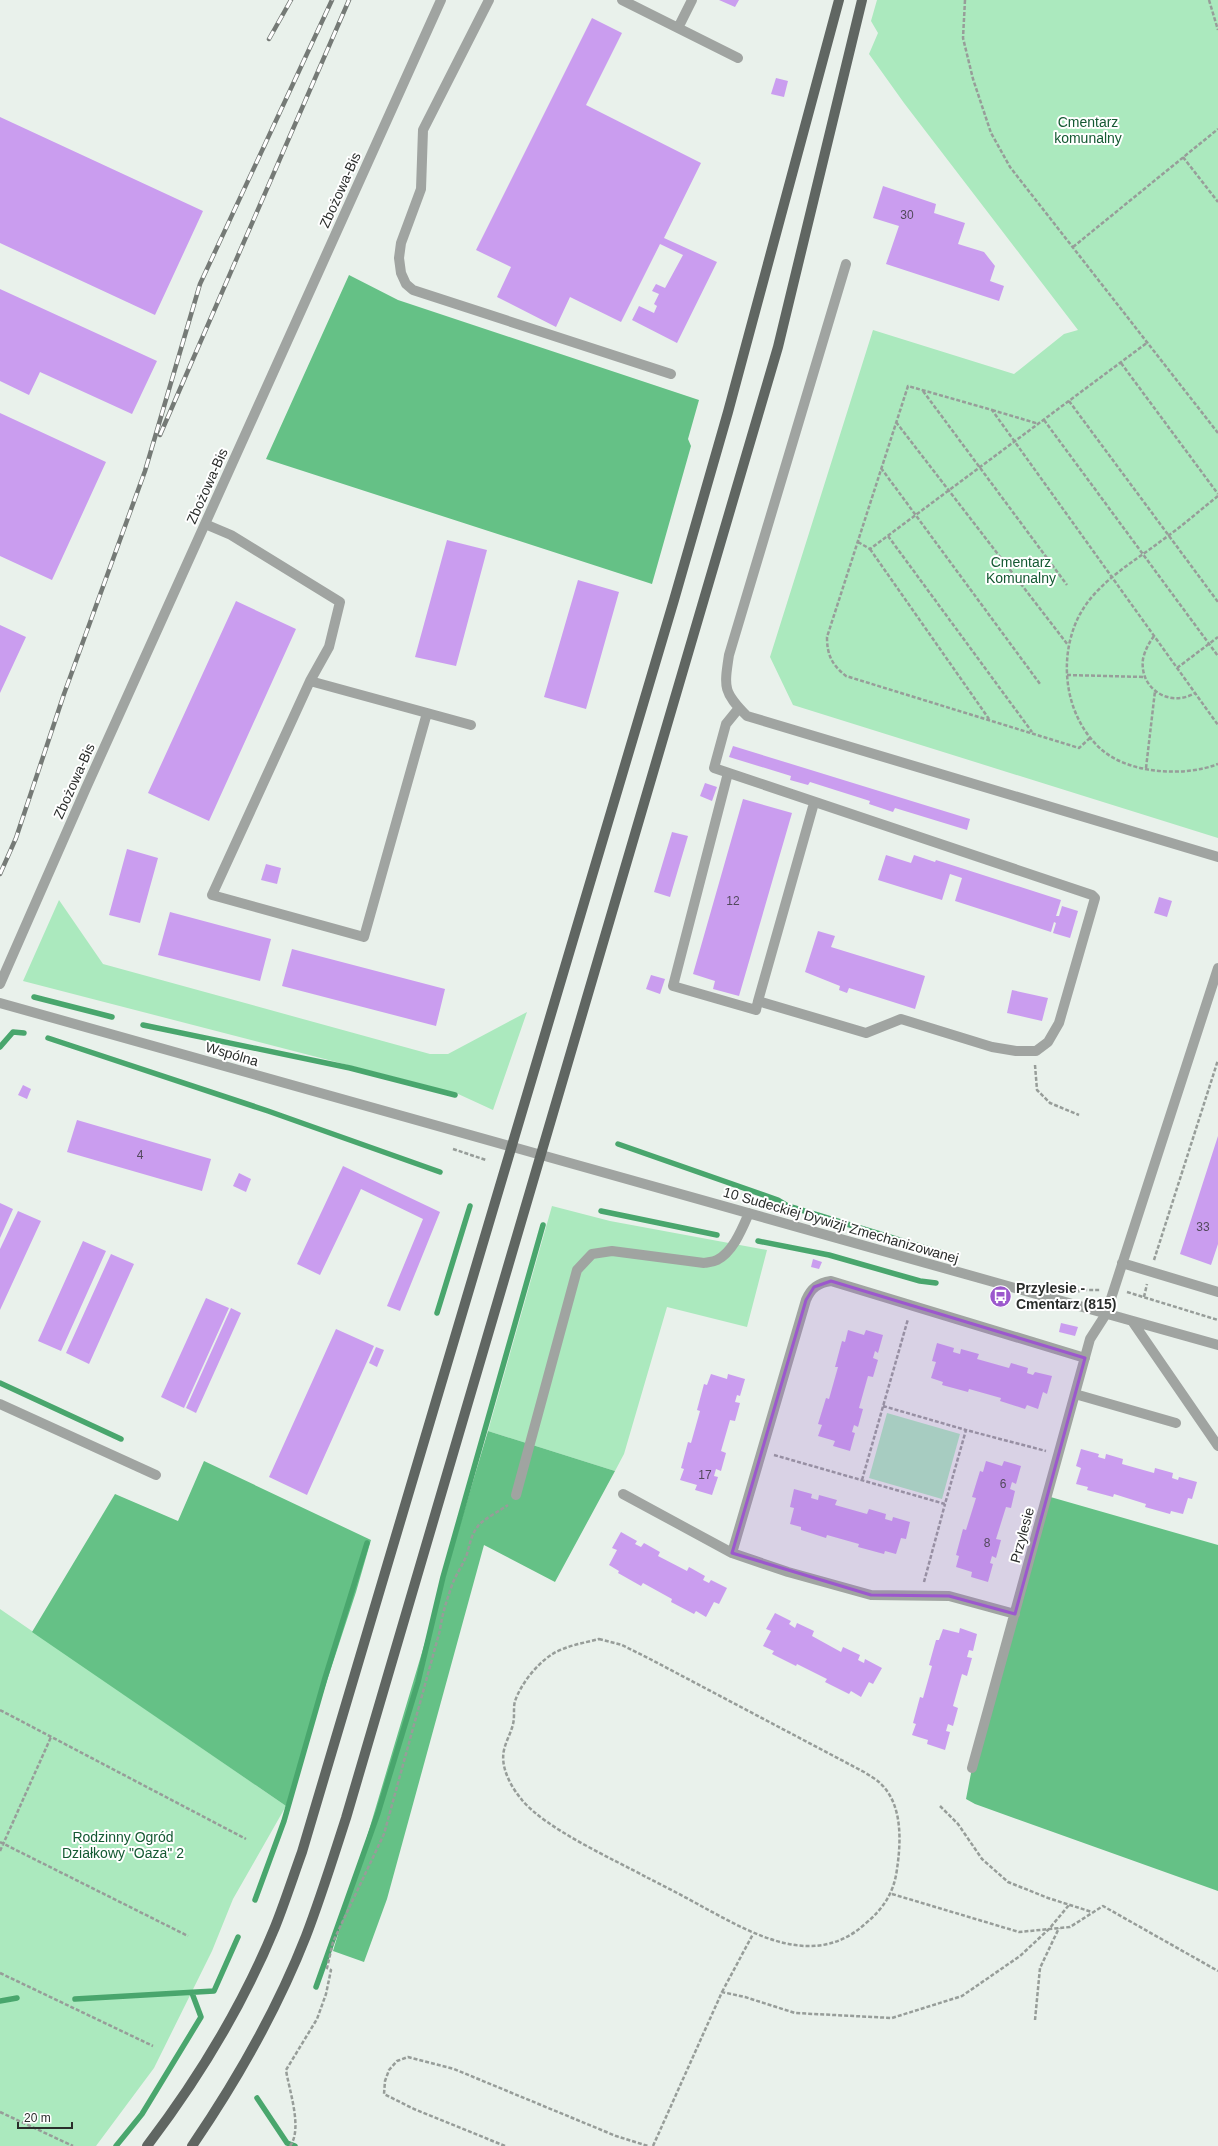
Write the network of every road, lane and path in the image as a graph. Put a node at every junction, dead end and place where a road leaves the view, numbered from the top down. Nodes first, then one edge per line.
1 (441, 0) edge
2 (489, 0) edge
3 (622, 0) edge
4 (692, 0) edge
5 (839, 0) edge
6 (862, 0) edge
7 (965, 0) edge
8 (1210, 0) edge
9 (678, 28) junction
10 (1218, 30) edge
11 (738, 58) dead end
12 (1218, 129) edge
13 (1182, 156) junction
14 (1218, 202) edge
15 (1073, 247) junction
16 (846, 264) dead end
17 (1148, 342) junction
18 (1120, 363) junction
19 (671, 374) dead end
20 (923, 390) junction
21 (1069, 402) junction
22 (992, 410) junction
23 (1044, 420) junction
24 (896, 422) junction
25 (1039, 424) junction
26 (1218, 433) edge
27 (1015, 442) junction
28 (980, 467) junction
29 (882, 468) junction
30 (949, 491) junction
31 (1218, 495) edge
32 (916, 515) junction
33 (205, 524) junction
34 (888, 536) junction
35 (1169, 536) junction
36 (858, 542) junction
37 (870, 549) junction
38 (1143, 555) junction
39 (1112, 578) junction
40 (1067, 585) dead end
41 (1218, 602) edge
42 (1154, 636) junction
43 (1218, 637) edge
44 (1209, 644) junction
45 (1068, 645) junction
46 (1218, 656) edge
47 (1177, 668) junction
48 (1066, 675) junction
49 (1145, 677) junction
50 (310, 681) junction
51 (1040, 684) dead end
52 (1156, 691) junction
53 (1195, 693) junction
54 (739, 708) junction
55 (426, 713) junction
56 (990, 719) junction
57 (471, 725) dead end
58 (1218, 725) edge
59 (1032, 733) junction
60 (1090, 738) junction
61 (1218, 764) edge
62 (1146, 768) junction
63 (728, 773) junction
64 (814, 803) junction
65 (1218, 857) edge
66 (1218, 968) edge
67 (0, 984) edge
68 (758, 1001) junction
69 (0, 1003) edge
70 (1036, 1051) junction
71 (1218, 1060) edge
72 (1080, 1115) dead end
73 (456, 1131) joint
74 (453, 1149) dead end
75 (486, 1160) dead end
76 (749, 1213) junction
77 (1122, 1263) junction
78 (1151, 1271) junction
79 (1124, 1291) dead end
80 (1218, 1292) edge
81 (1144, 1297) junction
82 (912, 1306) junction
83 (1106, 1314) junction
84 (1218, 1320) edge
85 (1132, 1321) junction
86 (1218, 1345) edge
87 (1085, 1358) junction
88 (1075, 1394) junction
89 (0, 1404) edge
90 (883, 1406) junction
91 (1176, 1423) dead end
92 (966, 1430) junction
93 (1218, 1446) edge
94 (762, 1452) junction
95 (1058, 1455) junction
96 (156, 1475) dead end
97 (862, 1480) junction
98 (623, 1494) dead end
99 (516, 1496) joint
100 (945, 1504) junction
101 (732, 1553) junction
102 (920, 1596) junction
103 (1014, 1614) junction
104 (0, 1710) edge
105 (50, 1737) junction
106 (972, 1768) dead end
107 (940, 1806) dead end
108 (246, 1839) dead end
109 (0, 1842) edge
110 (4, 1843) junction
111 (0, 1852) edge
112 (892, 1894) junction
113 (1069, 1905) junction
114 (1093, 1912) junction
115 (1060, 1928) junction
116 (1049, 1929) junction
117 (754, 1934) junction
118 (188, 1936) dead end
119 (1218, 1972) edge
120 (0, 1973) edge
121 (722, 1992) junction
122 (1035, 2020) dead end
123 (153, 2046) dead end
124 (0, 2112) edge
125 (73, 2146) edge
126 (147, 2146) edge
127 (192, 2146) edge
128 (290, 2146) edge
129 (505, 2146) edge
130 (648, 2146) edge
131 (653, 2146) edge

1 - 33 street, Zbożowa-Bis
2 - 19 street
3 - 9 street
4 - 9 street
5 - 126 main road
6 - 127 main road
7 - 15 path
8 - 10 path
9 - 11 street
12 - 13 path
13 - 14 path
13 - 15 path
15 - 17 path
16 - 54 street
17 - 18 path
17 - 26 path
18 - 21 path
18 - 31 path
20 - 22 path
20 - 24 path
20 - 28 path
21 - 23 path
21 - 35 path
22 - 25 path
22 - 27 path
23 - 25 path
23 - 38 path
24 - 29 path
24 - 30 path
25 - 27 path
27 - 28 path
27 - 39 path
28 - 30 path
28 - 40 path
29 - 32 path
29 - 36 path
30 - 32 path
30 - 45 path
31 - 35 path
32 - 34 path
32 - 51 path
33 - 50 street
33 - 67 street, Zbożowa-Bis
34 - 37 path
34 - 59 path
35 - 38 path
35 - 41 path
36 - 37 path
36 - 56 path
37 - 56 path
38 - 39 path
38 - 44 path
39 - 42 path
39 - 45 path
42 - 47 path
42 - 49 path
43 - 44 path
44 - 46 path
44 - 47 path
45 - 48 path
47 - 53 path
48 - 49 path
48 - 60 path
49 - 52 path
50 - 55 street
50 - 55 street
52 - 53 path
52 - 62 path
53 - 58 path
54 - 63 street
54 - 65 street
55 - 57 street
56 - 59 path
59 - 60 path
60 - 62 path
61 - 62 path
63 - 64 street
63 - 68 street
64 - 68 street
64 - 70 street
66 - 77 street, Przylesie
68 - 70 street
69 - 73 street, Wspólna
70 - 72 path
71 - 78 path
73 - 76 street, 10 Sudeckiej Dywizji Zmechanizowanej
74 - 75 path
76 - 83 street, 10 Sudeckiej Dywizji Zmechanizowanej
76 - 99 street
77 - 78 street
77 - 83 street, Przylesie
78 - 80 street
78 - 81 path
79 - 81 path
81 - 84 path
82 - 87 street
82 - 90 path
82 - 94 street
83 - 85 street, 10 Sudeckiej Dywizji Zmechanizowanej
83 - 87 street, Przylesie
85 - 86 street, 10 Sudeckiej Dywizji Zmechanizowanej
85 - 93 street
87 - 88 street, Przylesie
88 - 91 street
88 - 95 street, Przylesie
89 - 96 street
90 - 92 path
90 - 97 path
92 - 95 path
92 - 100 path
94 - 97 path
94 - 101 street
95 - 103 street, Przylesie
97 - 100 path
98 - 101 street
99 - 128 path
100 - 102 path
101 - 102 street
102 - 103 street
103 - 106 street, Przylesie
104 - 105 path
105 - 108 path
105 - 110 path
107 - 113 path
109 - 110 path
110 - 111 path
110 - 118 path
112 - 116 path
112 - 117 path
112 - 117 path
113 - 114 path
113 - 116 path
114 - 115 path
114 - 119 path
115 - 116 path
115 - 122 path
116 - 121 path
117 - 121 path
120 - 123 path
121 - 131 path
124 - 125 path
129 - 130 path

